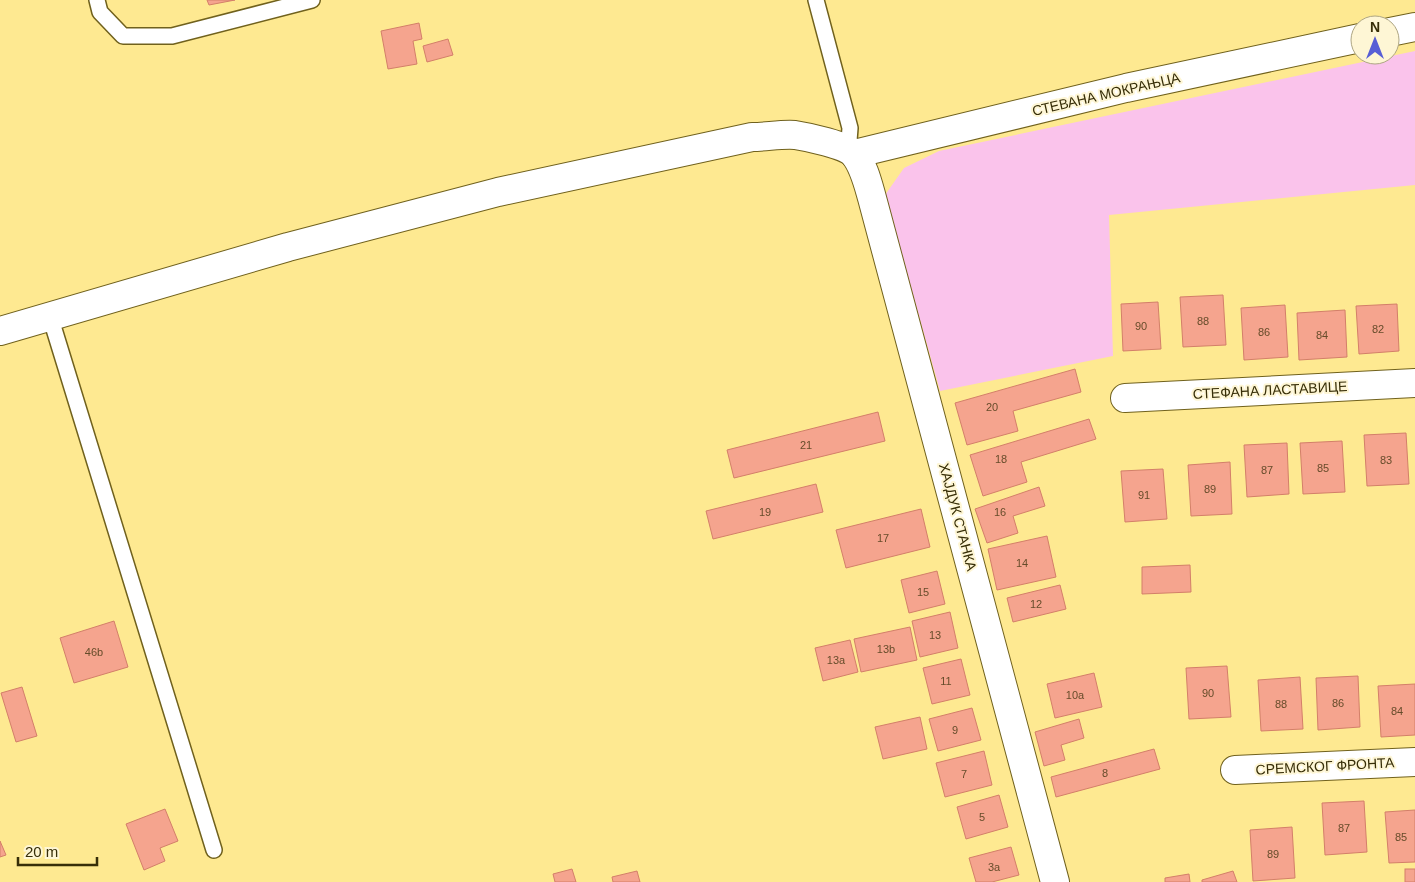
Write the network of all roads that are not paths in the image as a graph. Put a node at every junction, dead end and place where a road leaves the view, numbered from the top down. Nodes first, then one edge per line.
1 (97, 0) edge
2 (312, 0) edge
3 (816, 0) edge
4 (1415, 27) edge
5 (1400, 30) edge
6 (1350, 40) edge
7 (849, 151) junction
8 (50, 316) junction
9 (0, 331) edge
10 (1415, 383) edge
11 (1125, 398) dead end
12 (1415, 762) edge
13 (1235, 770) dead end
14 (214, 850) dead end
15 (1055, 882) edge

1 - 2 lane
3 - 7 lane
4 - 5 street
6 - 7 street, СТЕВАНА МОКРАЊЦА
7 - 8 street
7 - 15 street, ХАЈДУК СТАНКА
8 - 9 street
8 - 14 lane
10 - 11 street, СТЕФАНА ЛАСТАВИЦЕ
12 - 13 street, СРЕМСКОГ ФРОНТА

